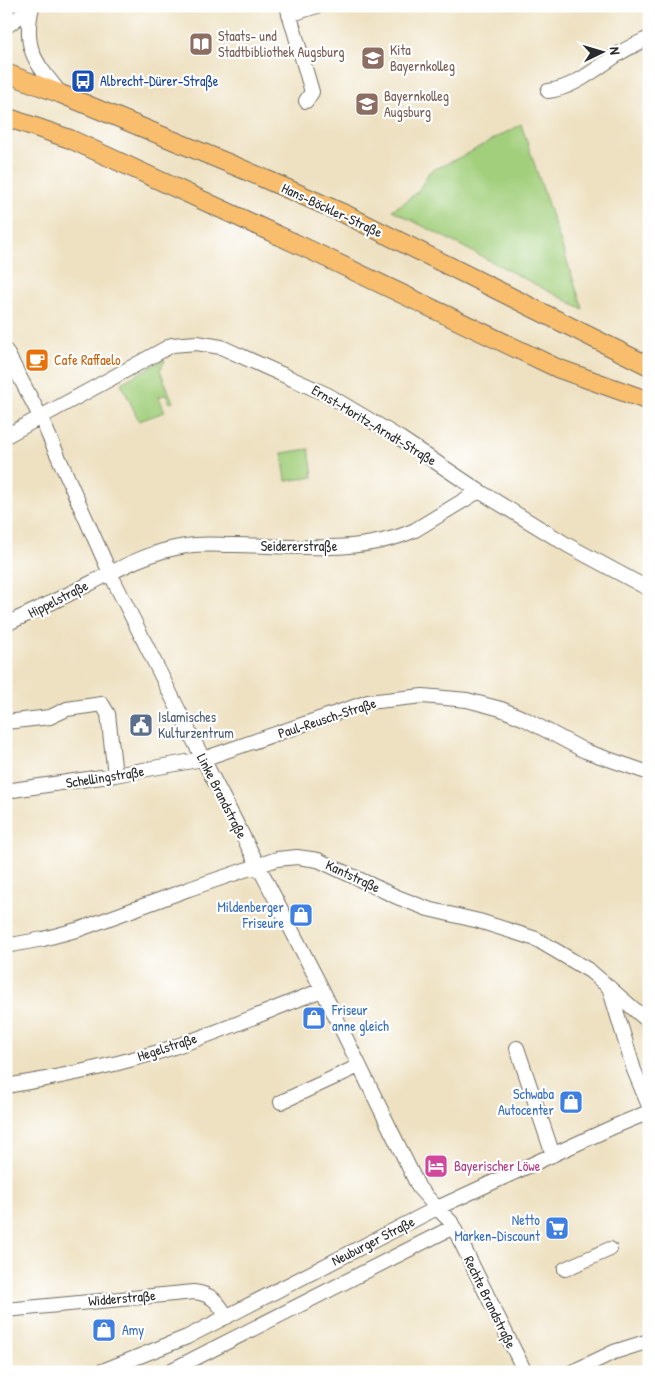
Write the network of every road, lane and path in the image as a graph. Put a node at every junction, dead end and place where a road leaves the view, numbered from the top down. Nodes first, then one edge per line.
1 (317, 6) edge
2 (33, 7) edge
3 (288, 10) edge
4 (6, 28) edge
5 (649, 38) edge
6 (6, 73) edge
7 (548, 91) dead end
8 (61, 94) junction
9 (306, 101) dead end
10 (6, 117) edge
11 (6, 351) edge
12 (649, 366) edge
13 (649, 401) edge
14 (41, 418) junction
15 (6, 436) edge
16 (479, 491) junction
17 (110, 573) junction
18 (649, 589) edge
19 (6, 624) edge
20 (6, 722) edge
21 (203, 759) junction
22 (649, 773) edge
23 (115, 775) junction
24 (6, 791) edge
25 (258, 866) junction
26 (6, 946) edge
27 (609, 987) junction
28 (322, 990) junction
29 (649, 1022) edge
30 (517, 1048) dead end
31 (359, 1066) junction
32 (6, 1086) edge
33 (281, 1102) dead end
34 (649, 1106) edge
35 (649, 1112) edge
36 (553, 1155) junction
37 (437, 1208) junction
38 (454, 1226) junction
39 (610, 1249) dead end
40 (565, 1269) dead end
41 (6, 1310) edge
42 (227, 1317) junction
43 (649, 1341) edge
44 (100, 1372) edge
45 (168, 1372) edge
46 (525, 1372) edge
47 (572, 1372) edge

1 - 3 street
2 - 4 street
2 - 8 street
3 - 9 street
5 - 7 street
6 - 8 main road, Hans-Böckler-Straße
8 - 12 main road, Hans-Böckler-Straße
10 - 13 main road
11 - 14 street, Linke Brandstraße
14 - 15 street, Ernst-Moritz-Arndt-Straße
14 - 16 street, Ernst-Moritz-Arndt-Straße
14 - 17 street, Linke Brandstraße
16 - 17 street, Seidererstraße
16 - 18 street, Ernst-Moritz-Arndt-Straße
17 - 19 street, Hippelstraße
17 - 21 street, Linke Brandstraße
20 - 23 street
21 - 22 street, Paul-Reusch-Straße
21 - 23 street, Schellingstraße
21 - 25 street, Linke Brandstraße
23 - 24 street, Schellingstraße
25 - 26 street, Kantstraße
25 - 27 street, Kantstraße
25 - 28 street, Linke Brandstraße
27 - 29 street, Kantstraße
27 - 34 street
28 - 31 street, Linke Brandstraße
28 - 32 street, Hegelstraße
30 - 36 street
31 - 33 street
31 - 37 street, Linke Brandstraße
35 - 36 street, Neuburger Straße
36 - 37 street, Neuburger Straße
37 - 38 street, Rechte Brandstraße
37 - 42 street, Neuburger Straße
38 - 45 street, Neuburger Straße
38 - 46 street, Rechte Brandstraße
39 - 40 street
41 - 42 street, Widderstraße
42 - 44 street, Neuburger Straße
43 - 47 street

